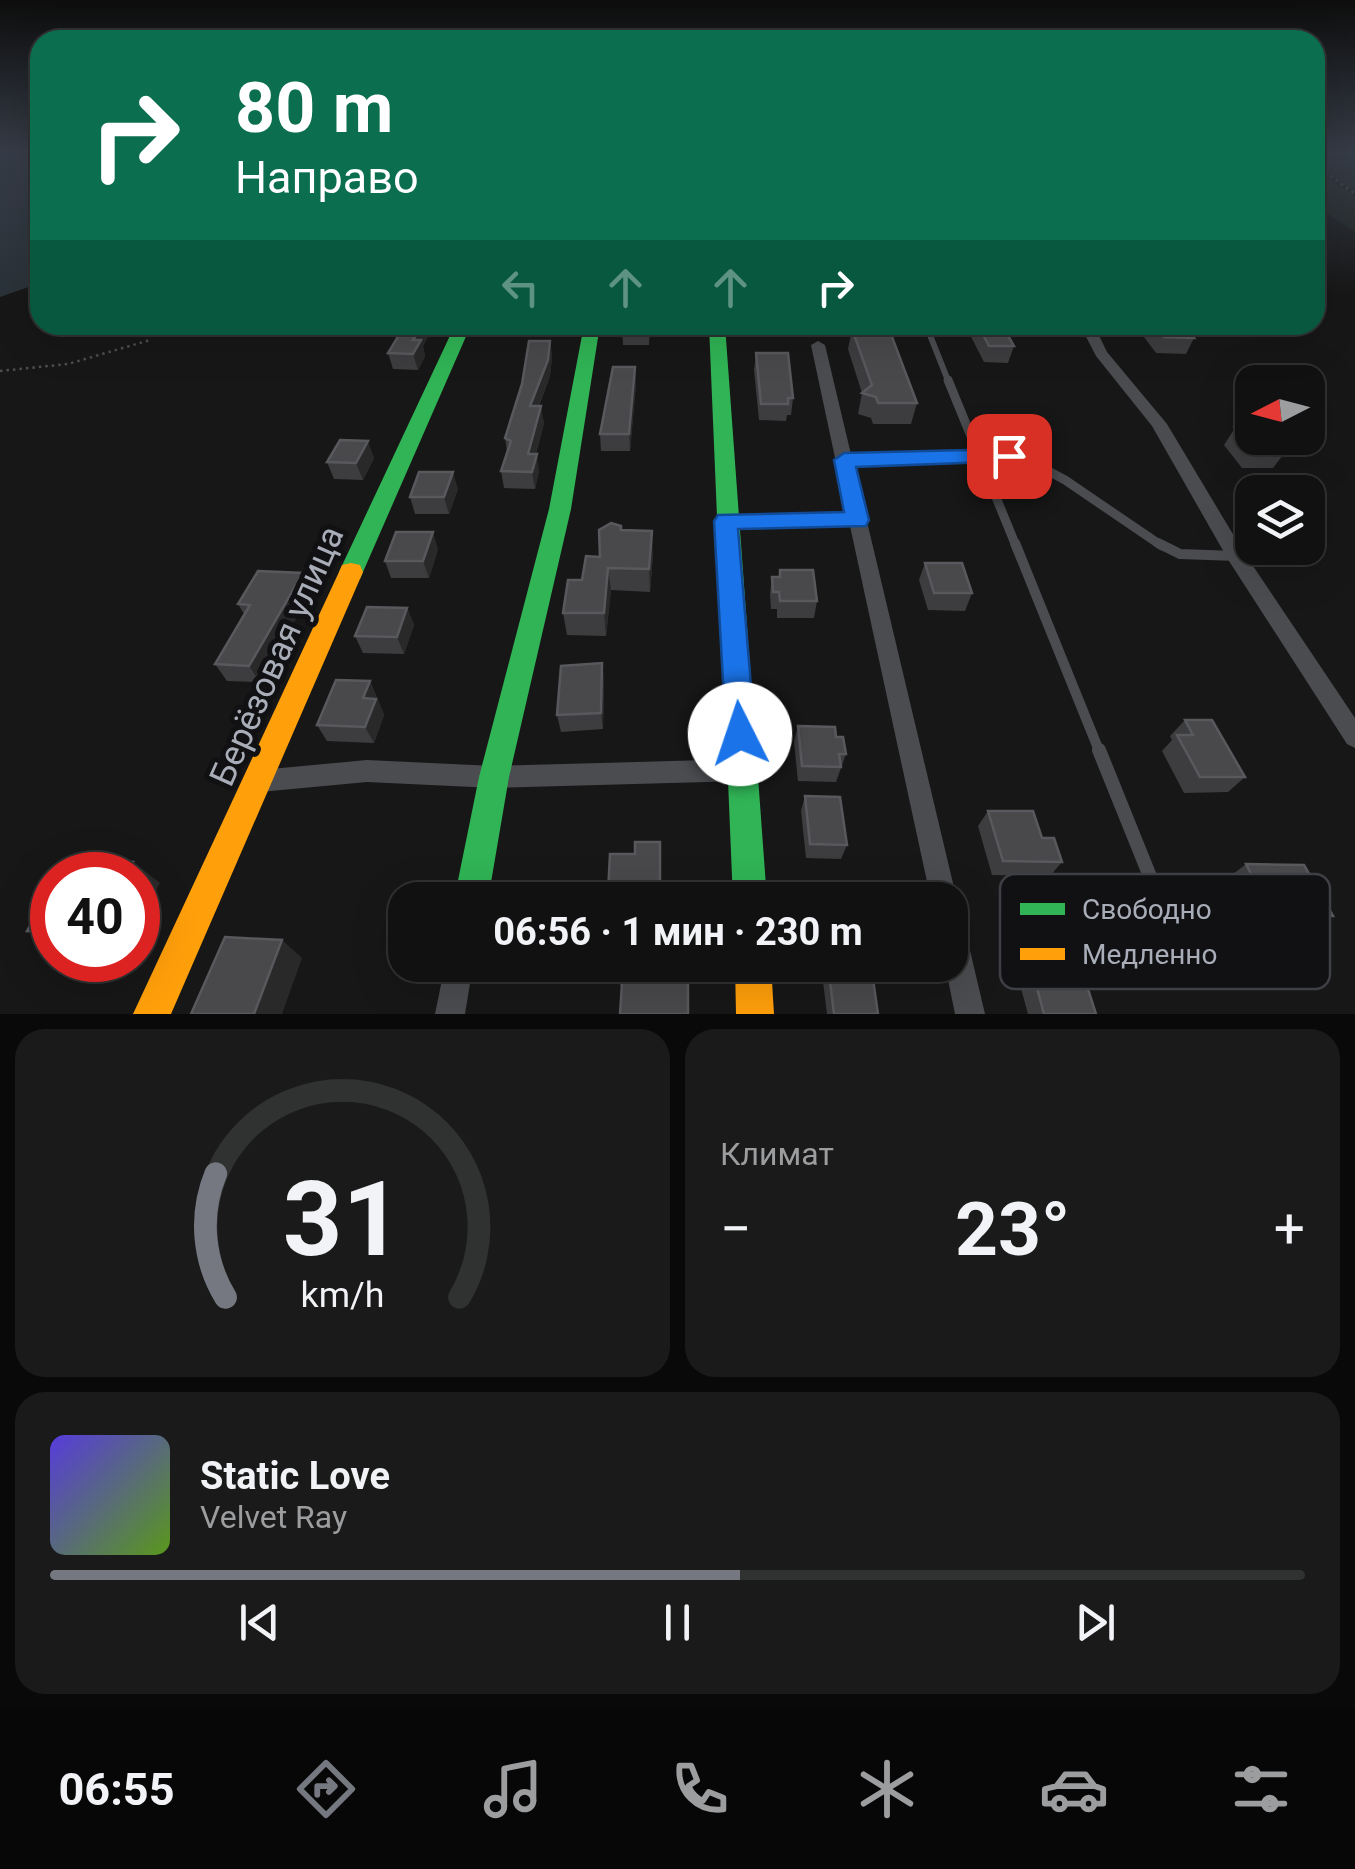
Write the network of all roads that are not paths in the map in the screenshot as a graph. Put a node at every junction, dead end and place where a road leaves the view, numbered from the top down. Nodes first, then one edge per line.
1 (459, 335) edge
2 (590, 335) edge
3 (717, 335) edge
4 (930, 335) edge
5 (1092, 335) edge
6 (818, 345) dead end
7 (979, 456) junction
8 (844, 460) junction
9 (858, 520) junction
10 (726, 521) junction
11 (1235, 554) edge
12 (1235, 556) edge
13 (1242, 565) edge
14 (1355, 738) edge
15 (743, 770) junction
16 (494, 777) junction
17 (260, 781) junction
18 (1149, 874) edge
19 (474, 882) edge
20 (749, 882) edge
21 (940, 882) edge
22 (456, 982) edge
23 (754, 982) edge
24 (963, 982) edge
25 (152, 1014) edge
26 (450, 1014) edge
27 (756, 1014) edge
28 (970, 1014) edge

1 - 17 street, Берёзовая улица
2 - 16 street
3 - 10 street
4 - 7 lane
5 - 11 street
6 - 8 street
7 - 8 lane
7 - 12 lane
7 - 18 lane
8 - 9 street
9 - 10 street
9 - 21 street
10 - 15 street
13 - 14 street
15 - 16 street
15 - 20 street
16 - 17 street
16 - 19 street
17 - 25 street, Берёзовая улица
22 - 26 street
23 - 27 street
24 - 28 street

